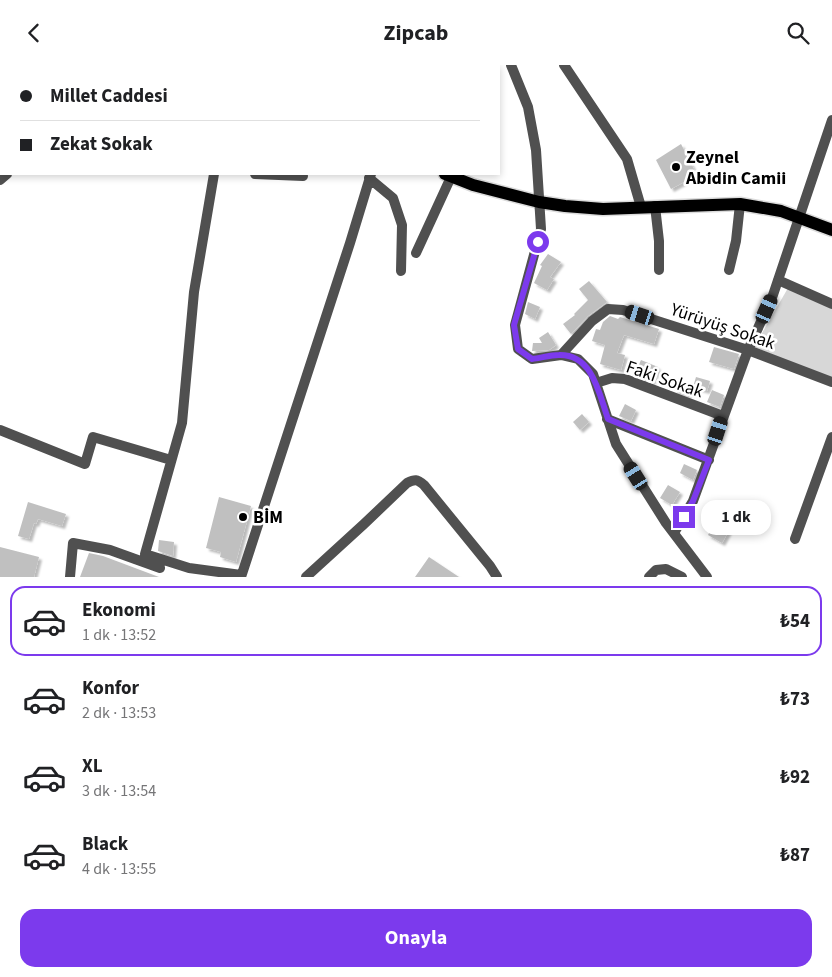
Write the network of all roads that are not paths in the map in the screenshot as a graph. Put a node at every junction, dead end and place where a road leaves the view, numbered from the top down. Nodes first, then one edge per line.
1 (511, 65) edge
2 (564, 65) edge
3 (832, 120) edge
4 (214, 175) edge
5 (279, 175) edge
6 (448, 175) edge
7 (303, 176) dead end
8 (370, 176) edge
9 (539, 202) junction
10 (740, 204) junction
11 (655, 206) junction
12 (641, 207) junction
13 (799, 217) junction
14 (831, 227) edge
15 (416, 253) dead end
16 (659, 270) dead end
17 (729, 270) dead end
18 (401, 271) dead end
19 (778, 280) junction
20 (832, 304) edge
21 (748, 350) junction
22 (561, 355) junction
23 (832, 382) edge
24 (596, 383) junction
25 (723, 416) junction
26 (608, 419) junction
27 (0, 430) edge
28 (832, 437) edge
29 (171, 460) junction
30 (709, 460) junction
31 (674, 533) junction
32 (795, 539) dead end
33 (160, 568) dead end
34 (241, 576) edge
35 (70, 577) edge
36 (306, 577) edge
37 (496, 577) edge
38 (649, 577) edge
39 (682, 577) edge
40 (707, 577) edge

1 - 9 street
2 - 12 street
3 - 13 street
4 - 29 street
5 - 7 street
6 - 9 main road
6 - 15 street
8 - 18 street
8 - 34 street
9 - 12 main road
9 - 22 street
10 - 11 main road
10 - 13 main road
10 - 17 street
11 - 12 main road
11 - 16 street
13 - 14 main road
13 - 19 street
19 - 20 street
19 - 21 street
21 - 22 street, Yürüyüş Sokak
21 - 23 street, Yürüyüş Sokak
21 - 25 street
22 - 24 street
24 - 25 street, Faki Sokak
24 - 26 street
25 - 30 street
26 - 30 street
26 - 31 street
27 - 29 street
28 - 32 street
29 - 34 street
30 - 31 street
31 - 40 street
33 - 35 street
36 - 37 street
38 - 39 street

